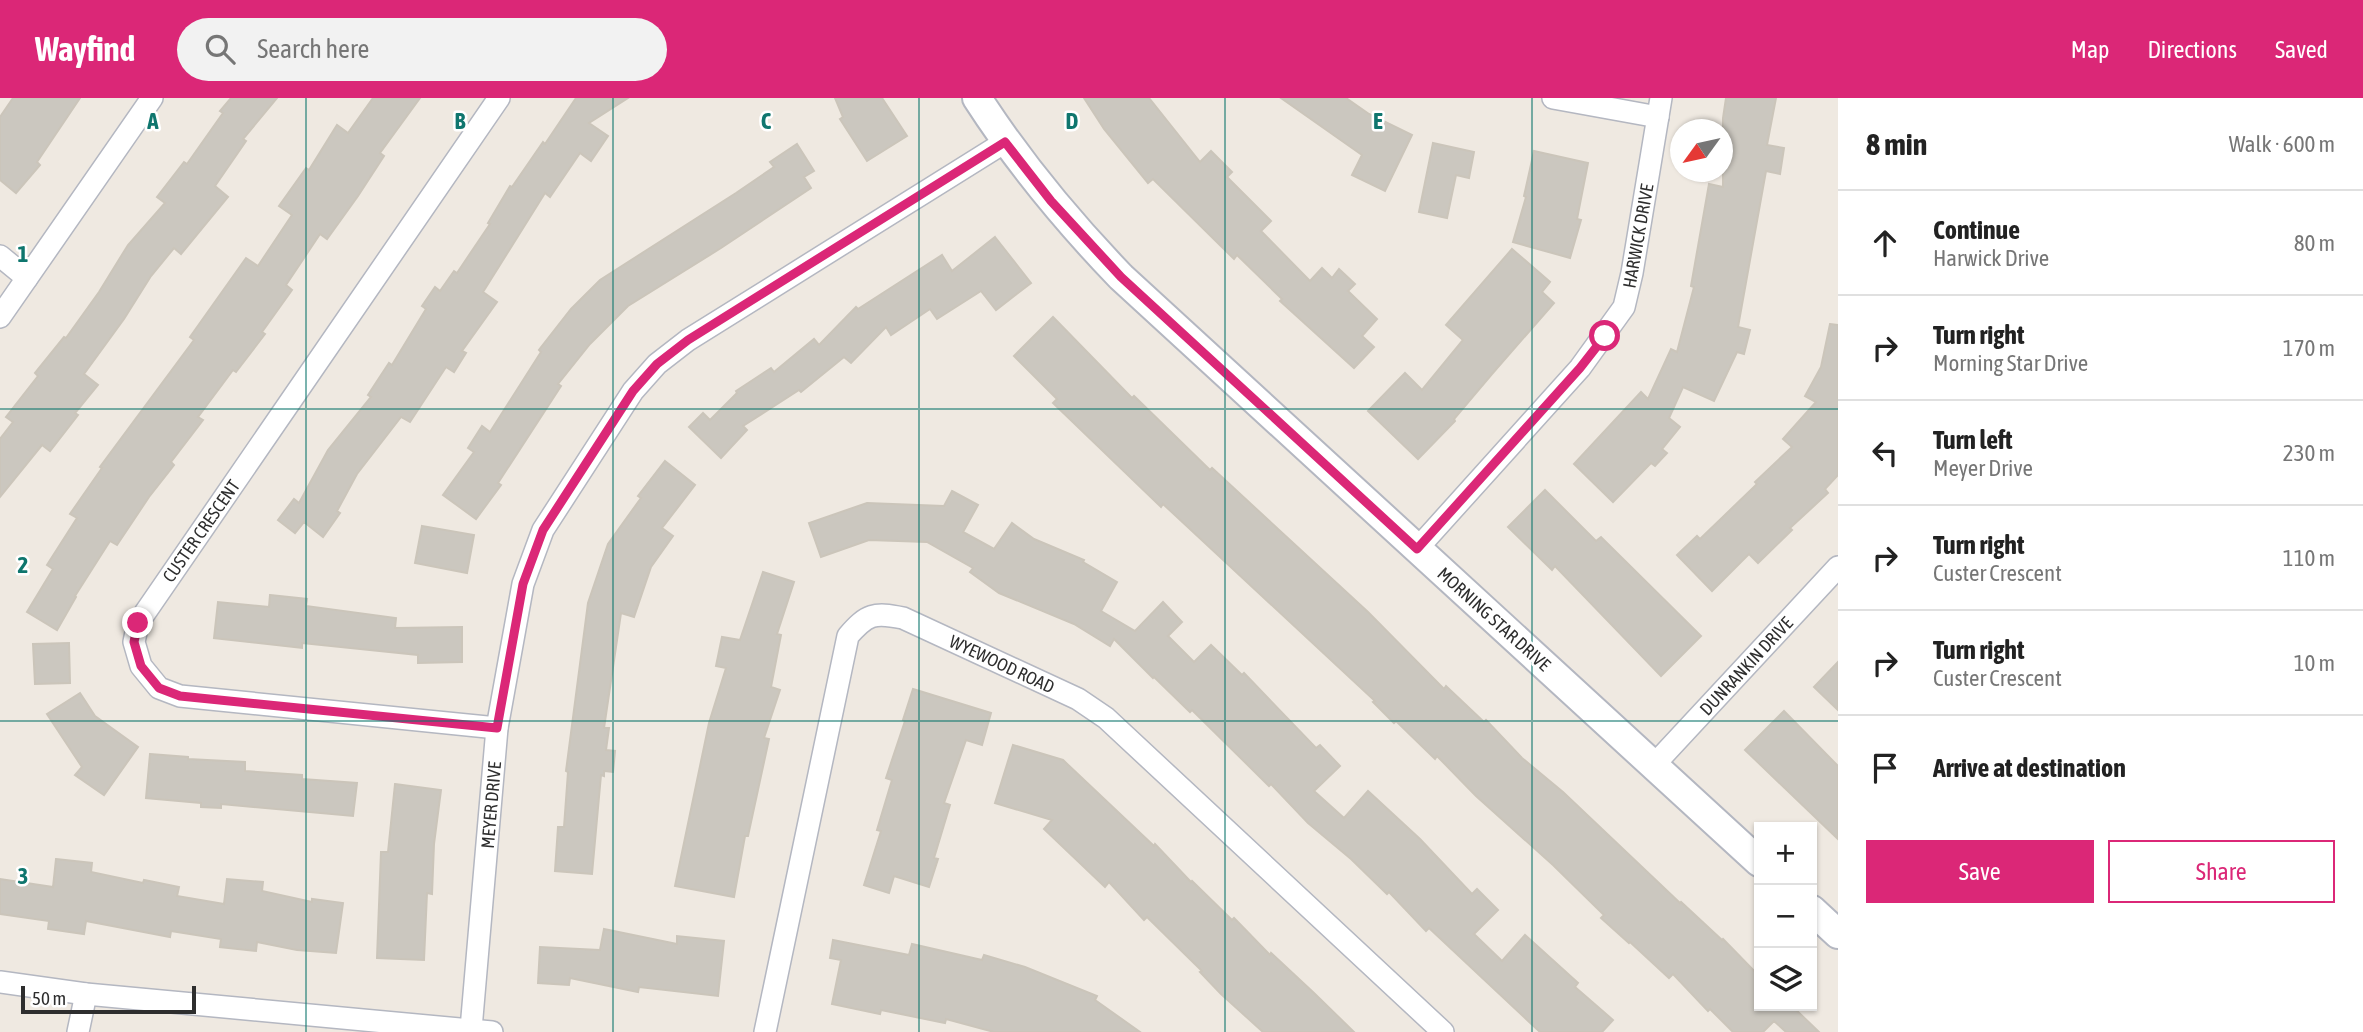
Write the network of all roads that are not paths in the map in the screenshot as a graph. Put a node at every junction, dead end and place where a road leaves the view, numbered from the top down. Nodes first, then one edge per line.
1 (152, 98) edge
2 (499, 98) edge
3 (977, 98) edge
4 (1553, 98) edge
5 (1660, 107) edge
6 (1005, 142) junction
7 (0, 256) edge
8 (27, 278) junction
9 (0, 317) edge
10 (1417, 549) junction
11 (1838, 567) edge
12 (497, 728) junction
13 (1654, 765) junction
14 (1754, 857) edge
15 (1817, 915) edge
16 (1838, 934) edge
17 (0, 982) edge
18 (86, 994) junction
19 (481, 1031) edge
20 (78, 1032) edge
21 (765, 1032) edge
22 (1443, 1032) edge

1 - 8 street
2 - 12 street, CUSTER CRESCENT
3 - 6 street, MORNING STAR DRIVE
4 - 5 street
5 - 10 street, HARWICK DRIVE
6 - 10 street, MORNING STAR DRIVE
6 - 12 street, MEYER DRIVE
7 - 8 street
8 - 9 street
10 - 13 street, MORNING STAR DRIVE
11 - 13 street, DUNRANKIN DRIVE
12 - 19 street, MEYER DRIVE
13 - 14 street, MORNING STAR DRIVE
15 - 16 street
17 - 18 street
18 - 19 street
18 - 20 street
21 - 22 street, WYEWOOD ROAD

